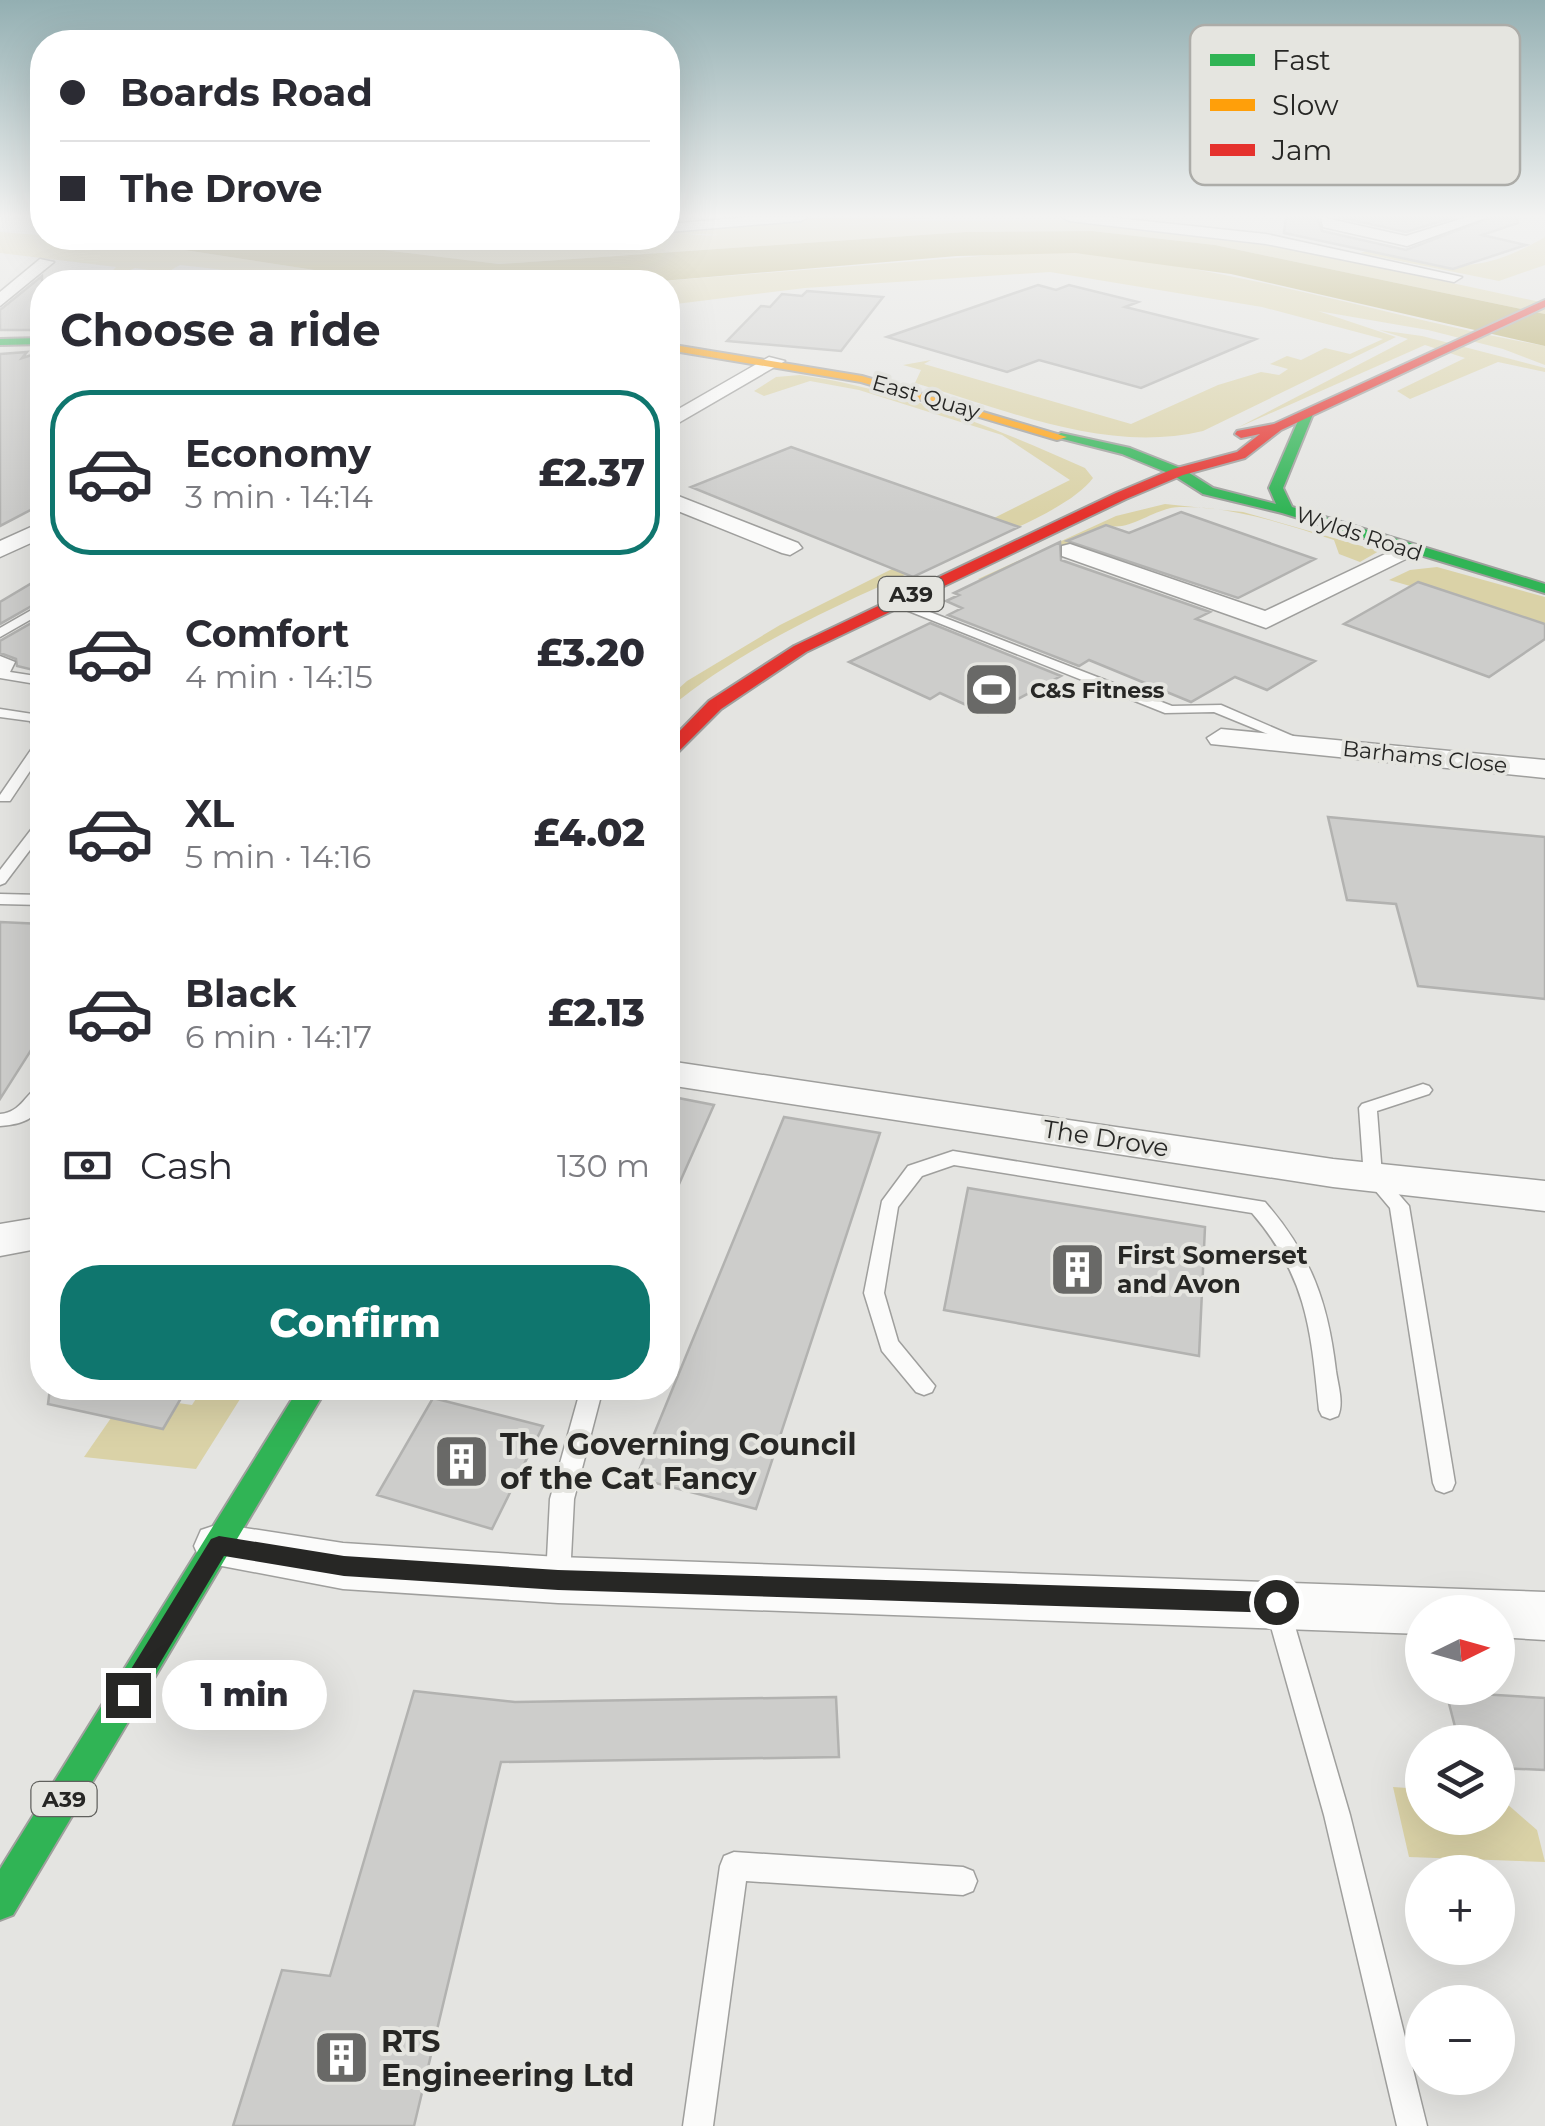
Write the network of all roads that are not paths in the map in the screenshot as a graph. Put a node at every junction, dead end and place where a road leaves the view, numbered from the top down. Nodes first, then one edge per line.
1 (1516, 316) edge
2 (30, 341) edge
3 (0, 342) edge
4 (680, 350) edge
5 (776, 362) junction
6 (1306, 414) junction
7 (680, 416) edge
8 (1178, 472) junction
9 (680, 504) edge
10 (1286, 510) junction
11 (742, 530) junction
12 (30, 539) edge
13 (718, 546) dead end
14 (790, 548) dead end
15 (0, 550) edge
16 (1410, 551) junction
17 (1070, 552) dead end
18 (1545, 589) edge
19 (895, 602) junction
20 (30, 615) edge
21 (0, 633) edge
22 (0, 660) edge
23 (30, 679) edge
24 (0, 712) edge
25 (30, 717) edge
26 (1305, 732) junction
27 (1222, 738) dead end
28 (680, 741) edge
29 (30, 762) edge
30 (1545, 769) edge
31 (5, 798) dead end
32 (30, 841) edge
33 (0, 880) edge
34 (0, 899) edge
35 (30, 900) edge
36 (680, 1075) edge
37 (1422, 1090) dead end
38 (30, 1109) edge
39 (0, 1120) edge
40 (1373, 1177) junction
41 (1545, 1196) edge
42 (30, 1235) edge
43 (0, 1240) edge
44 (924, 1386) dead end
45 (306, 1400) edge
46 (589, 1400) edge
47 (1330, 1410) dead end
48 (1444, 1483) dead end
49 (219, 1546) junction
50 (558, 1580) junction
51 (1276, 1602) junction
52 (1405, 1608) edge
53 (1515, 1615) edge
54 (1545, 1616) edge
55 (962, 1882) dead end
56 (0, 1902) edge
57 (698, 2126) edge
58 (1412, 2126) edge

1 - 6 main road, A39
2 - 3 main road
4 - 5 main road, East Quay
5 - 7 street
5 - 8 main road, East Quay
6 - 8 main road, A39
6 - 10 main road
8 - 10 main road, Wylds Road
8 - 19 main road, A39
9 - 11 street
10 - 16 main road, Wylds Road
11 - 13 street
11 - 14 street
12 - 15 street
16 - 17 street
16 - 18 main road, Wylds Road
19 - 26 lane
19 - 28 main road, A39
20 - 21 lane
22 - 23 lane
24 - 25 lane
26 - 27 street, Barhams Close
26 - 30 street, Barhams Close
29 - 31 lane
32 - 33 lane
34 - 35 lane
36 - 40 street, The Drove
37 - 40 lane
38 - 39 lane
40 - 41 street, The Drove
40 - 48 lane
42 - 43 street
44 - 47 lane
45 - 49 main road, A39
46 - 50 lane
49 - 50 street
49 - 56 main road, A39
50 - 51 street
51 - 52 street
51 - 58 lane
53 - 54 street
55 - 57 lane

